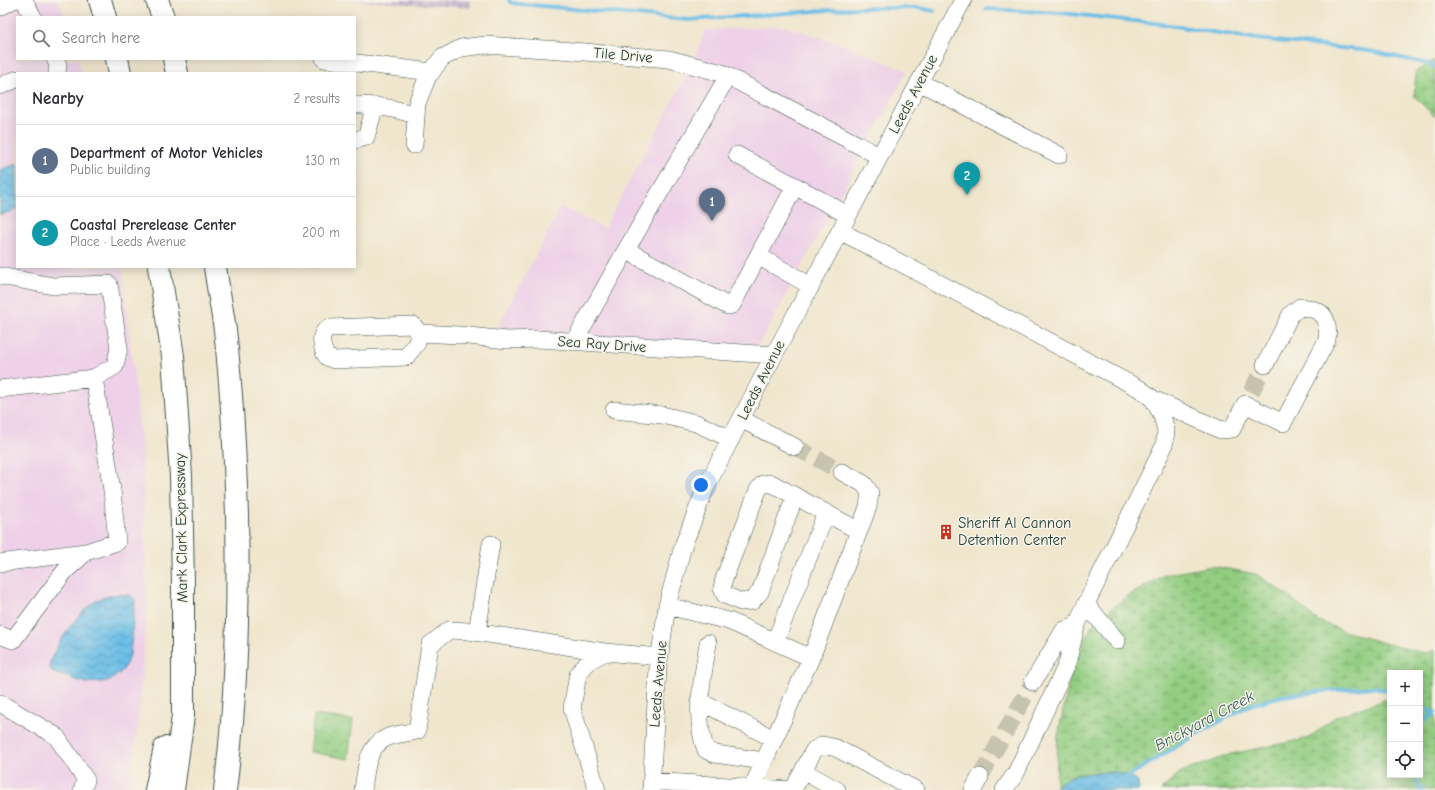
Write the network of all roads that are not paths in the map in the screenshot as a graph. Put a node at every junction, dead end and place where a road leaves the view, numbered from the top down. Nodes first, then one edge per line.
1 (13, 0) edge
2 (21, 0) edge
3 (100, 0) edge
4 (157, 0) edge
5 (963, 0) edge
6 (0, 7) edge
7 (32, 16) edge
8 (105, 16) edge
9 (163, 16) edge
10 (56, 60) edge
11 (117, 60) edge
12 (174, 60) edge
13 (332, 60) edge
14 (56, 72) edge
15 (120, 72) edge
16 (178, 72) edge
17 (432, 72) junction
18 (728, 76) junction
19 (16, 79) edge
20 (919, 82) junction
21 (0, 86) edge
22 (356, 105) edge
23 (375, 106) junction
24 (416, 115) junction
25 (356, 140) edge
26 (414, 145) dead end
27 (737, 155) dead end
28 (1059, 155) dead end
29 (880, 156) junction
30 (795, 186) junction
31 (848, 215) junction
32 (840, 231) junction
33 (626, 250) junction
34 (758, 256) junction
35 (159, 268) edge
36 (215, 268) edge
37 (0, 276) edge
38 (811, 286) junction
39 (424, 333) junction
40 (574, 342) junction
41 (774, 355) junction
42 (1265, 365) tunnel mouth
43 (94, 378) junction
44 (0, 389) edge
45 (1153, 400) junction
46 (614, 410) dead end
47 (742, 419) junction
48 (731, 439) junction
49 (795, 448) tunnel mouth
50 (842, 472) tunnel mouth
51 (795, 496) junction
52 (826, 514) junction
53 (859, 532) junction
54 (491, 544) dead end
55 (86, 552) junction
56 (0, 563) edge
57 (183, 584) junction
58 (1086, 604) junction
59 (667, 606) junction
60 (1076, 627) junction
61 (477, 632) junction
62 (0, 635) edge
63 (1117, 641) dead end
64 (775, 642) junction
65 (708, 643) dead end
66 (605, 652) junction
67 (659, 657) junction
68 (811, 658) junction
69 (1033, 682) tunnel mouth
70 (699, 701) junction
71 (0, 703) edge
72 (774, 739) junction
73 (764, 761) junction
74 (803, 771) junction
75 (651, 785) edge
76 (751, 789) edge
77 (82, 790) edge
78 (156, 790) edge
79 (173, 790) edge
80 (225, 790) edge
81 (363, 790) edge
82 (597, 790) edge
83 (793, 790) edge
84 (837, 790) edge
85 (916, 790) edge
86 (1004, 790) edge

1 - 6 street
2 - 7 street
3 - 8 highway
4 - 9 highway
5 - 20 street, Leeds Avenue
10 - 14 street
11 - 15 highway
12 - 16 highway
13 - 17 street
17 - 18 street, Tile Drive
17 - 24 street, Tile Drive
18 - 29 street, Tile Drive
18 - 33 street
19 - 21 street
20 - 28 street
20 - 29 street, Leeds Avenue
22 - 23 street
23 - 24 street
23 - 25 street
24 - 26 street, Tile Drive
27 - 30 street
29 - 31 street, Leeds Avenue
30 - 31 street
30 - 34 street
31 - 32 street, Leeds Avenue
32 - 38 street, Leeds Avenue
32 - 45 street
33 - 34 street
33 - 40 street
34 - 38 street
35 - 57 highway, Mark Clark Expressway
36 - 80 highway
37 - 43 street
38 - 41 street, Leeds Avenue
39 - 39 street
39 - 40 street, Sea Ray Drive
40 - 41 street, Sea Ray Drive
41 - 47 street, Leeds Avenue
42 - 45 street
43 - 44 street
43 - 55 street
45 - 58 street
46 - 48 street
47 - 48 street, Leeds Avenue
47 - 49 street
48 - 59 street, Leeds Avenue
50 - 53 street
51 - 51 street
51 - 52 street
52 - 53 street
52 - 64 street
53 - 68 street
54 - 61 street
55 - 56 street
55 - 62 street
57 - 78 highway
57 - 79 highway, Mark Clark Expressway
58 - 60 street
58 - 63 street
59 - 64 street
59 - 67 street, Leeds Avenue
60 - 69 street
60 - 86 street
61 - 66 street
61 - 81 street
64 - 68 street
65 - 70 street
66 - 67 street
66 - 82 street
67 - 75 street, Leeds Avenue
68 - 72 street
70 - 72 street
70 - 73 street
71 - 77 street
72 - 73 street
73 - 76 street
74 - 83 street
74 - 84 street
74 - 85 street
75 - 76 street
76 - 83 street

